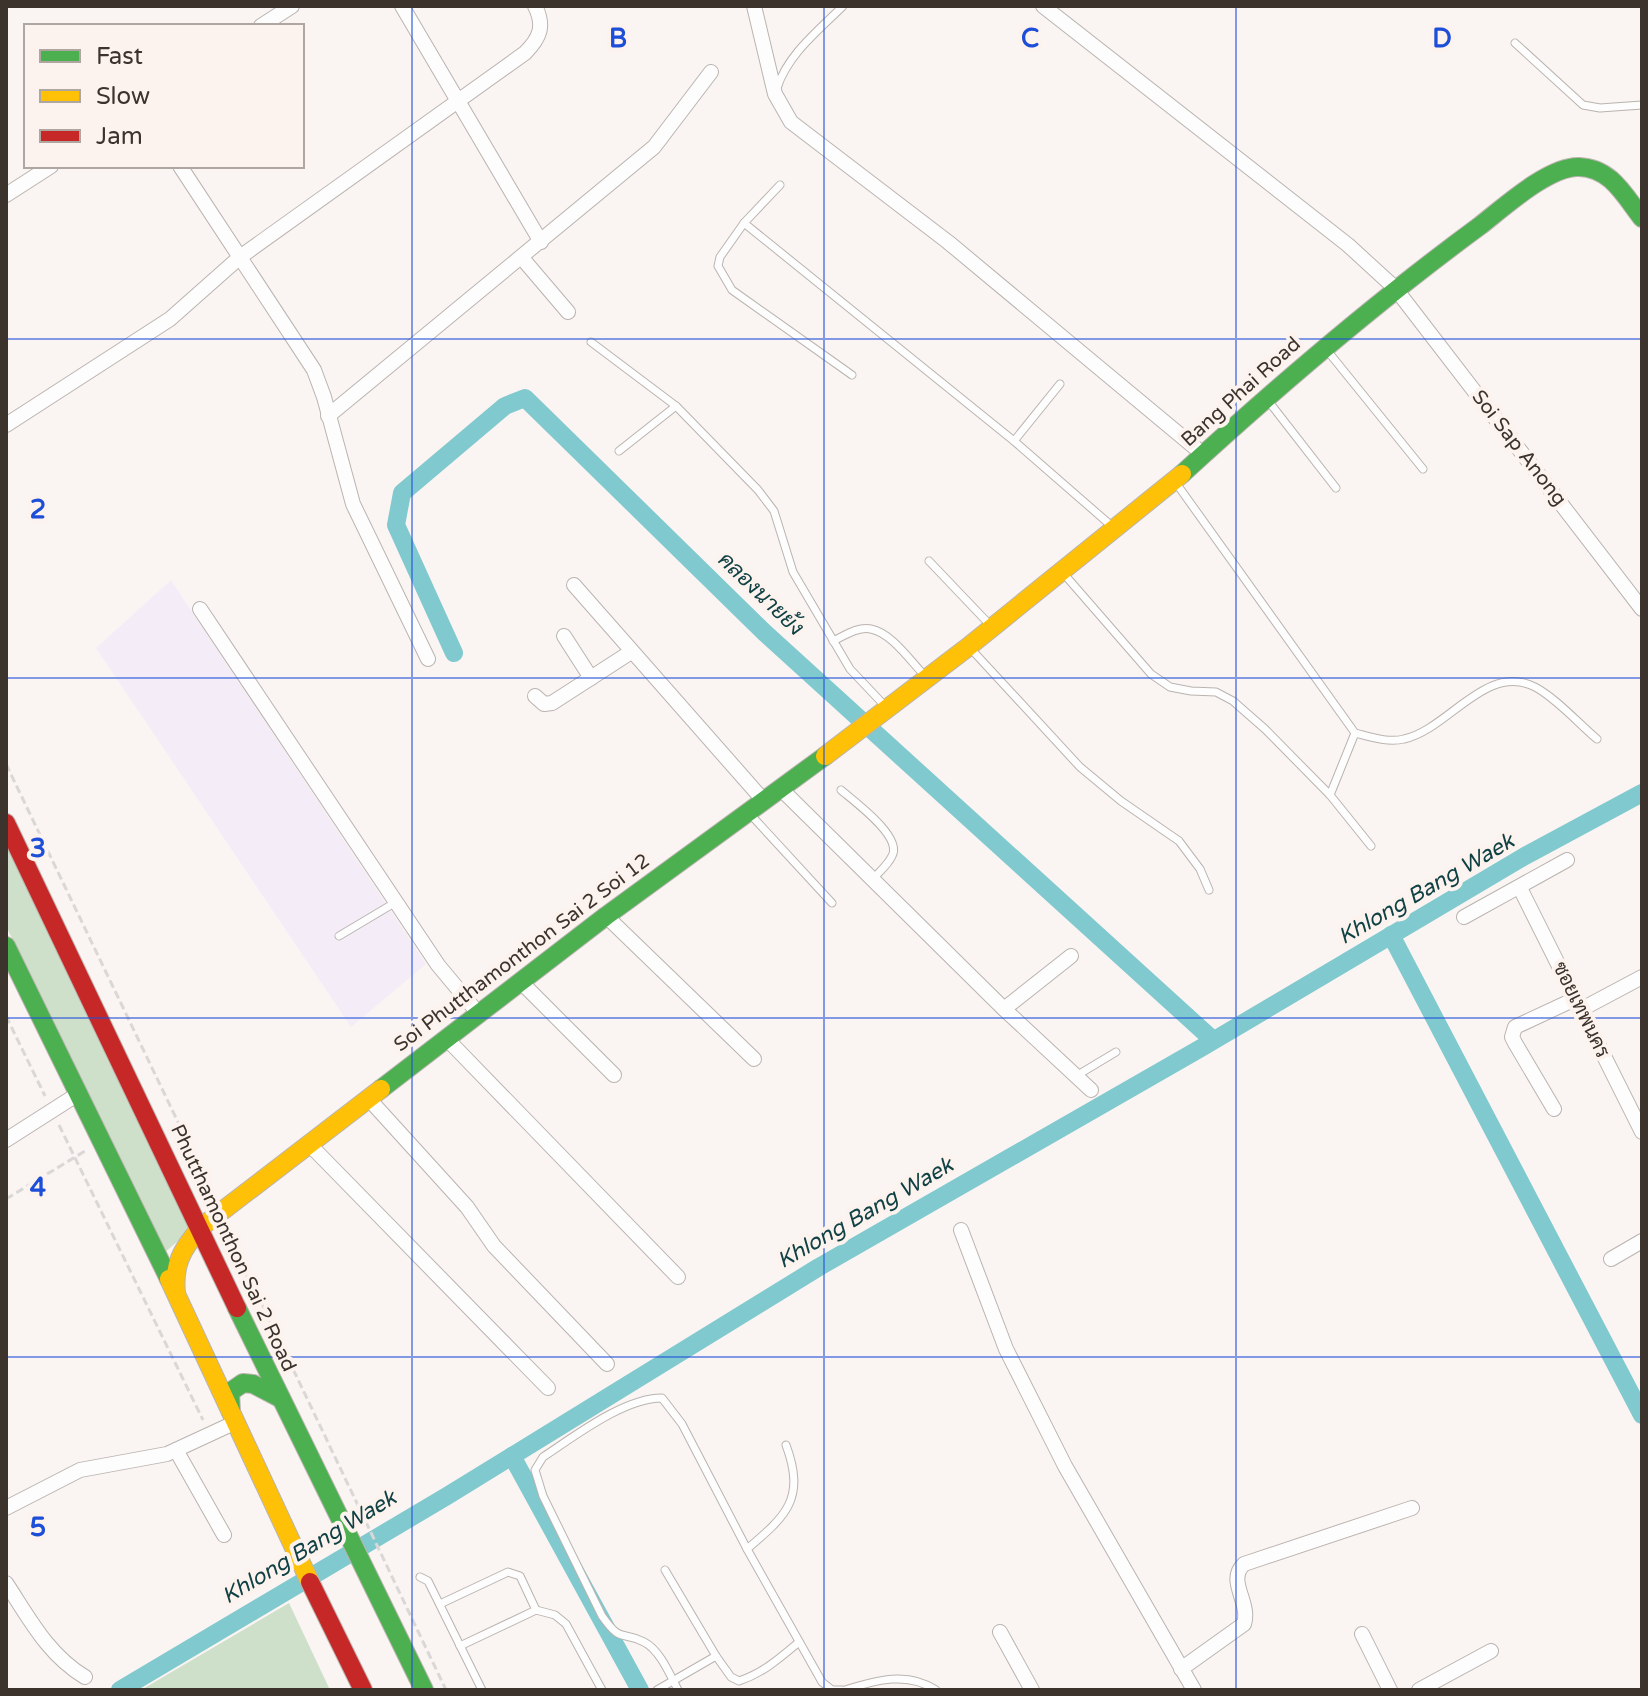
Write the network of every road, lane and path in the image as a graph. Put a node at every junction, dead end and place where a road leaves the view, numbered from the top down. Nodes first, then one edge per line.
1 (292, 6) edge
2 (402, 6) edge
3 (535, 6) edge
4 (754, 6) edge
5 (843, 6) edge
6 (1043, 6) edge
7 (264, 24) edge
8 (1515, 43) dead end
9 (711, 72) dead end
10 (775, 94) junction
11 (458, 103) junction
12 (1642, 105) edge
13 (48, 168) edge
14 (181, 168) edge
15 (780, 185) dead end
16 (6, 195) edge
17 (1642, 218) edge
18 (744, 223) junction
19 (541, 242) junction
20 (240, 257) junction
21 (522, 258) junction
22 (1395, 288) junction
23 (568, 312) dead end
24 (591, 342) dead end
25 (1324, 347) junction
26 (852, 375) dead end
27 (1060, 384) dead end
28 (1266, 397) junction
29 (676, 406) junction
30 (328, 416) junction
31 (6, 425) edge
32 (1014, 441) junction
33 (619, 451) dead end
34 (1204, 455) junction
35 (1423, 469) dead end
36 (1175, 481) junction
37 (1336, 488) dead end
38 (1116, 529) junction
39 (929, 561) dead end
40 (1062, 572) junction
41 (574, 585) dead end
42 (200, 609) dead end
43 (1642, 609) edge
44 (992, 628) junction
45 (564, 636) dead end
46 (833, 641) junction
47 (968, 647) junction
48 (631, 652) junction
49 (428, 659) dead end
50 (591, 678) junction
51 (927, 678) junction
52 (535, 696) dead end
53 (881, 714) junction
54 (1355, 733) junction
55 (1597, 739) dead end
56 (6, 764) edge
57 (781, 789) junction
58 (841, 790) dead end
59 (1330, 795) junction
60 (756, 807) junction
61 (6, 823) edge
62 (1371, 846) dead end
63 (1567, 860) dead end
64 (872, 880) junction
65 (1520, 888) junction
66 (1209, 890) dead end
67 (396, 902) junction
68 (832, 903) dead end
69 (606, 916) junction
70 (1464, 917) dead end
71 (339, 936) dead end
72 (6, 946) edge
73 (1071, 956) dead end
74 (1642, 977) edge
75 (520, 981) junction
76 (1578, 1004) junction
77 (1004, 1009) junction
78 (478, 1013) junction
79 (6, 1016) edge
80 (446, 1038) junction
81 (1116, 1052) dead end
82 (754, 1059) dead end
83 (614, 1075) dead end
84 (1076, 1076) junction
85 (1091, 1090) dead end
86 (78, 1094) junction
87 (368, 1098) junction
88 (1554, 1109) dead end
89 (52, 1110) junction
90 (1642, 1132) edge
91 (6, 1140) edge
92 (101, 1141) junction
93 (309, 1144) junction
94 (75, 1157) junction
95 (212, 1192) dead end
96 (6, 1199) edge
97 (200, 1228) junction
98 (961, 1230) dead end
99 (226, 1231) dead end
100 (1642, 1241) edge
101 (1611, 1259) dead end
102 (678, 1277) dead end
103 (176, 1293) junction
104 (607, 1364) dead end
105 (548, 1388) dead end
106 (280, 1398) junction
107 (232, 1419) junction
108 (215, 1431) junction
109 (786, 1445) dead end
110 (176, 1450) junction
111 (6, 1508) edge
112 (1412, 1508) dead end
113 (224, 1535) dead end
114 (747, 1549) junction
115 (665, 1570) dead end
116 (420, 1577) dead end
117 (6, 1583) edge
118 (440, 1604) junction
119 (536, 1610) junction
120 (1000, 1632) dead end
121 (1362, 1634) dead end
122 (799, 1642) junction
123 (460, 1646) junction
124 (1491, 1651) dead end
125 (716, 1656) junction
126 (1181, 1669) junction
127 (85, 1677) dead end
128 (673, 1680) junction
129 (922, 1680) junction
130 (363, 1690) edge
131 (424, 1690) edge
132 (446, 1690) edge
133 (482, 1690) edge
134 (602, 1690) edge
135 (657, 1690) edge
136 (678, 1690) edge
137 (844, 1690) edge
138 (920, 1690) edge
139 (936, 1690) edge
140 (1032, 1690) edge
141 (1194, 1690) edge
142 (1390, 1690) edge
143 (1419, 1690) edge

1 - 7 street
2 - 11 street
3 - 11 street
4 - 10 street
5 - 10 lane
6 - 22 street, Soi Sap Anong
8 - 12 lane
9 - 19 street
10 - 34 street
11 - 19 street
11 - 20 street
13 - 16 street
14 - 20 street
15 - 18 lane
17 - 22 main road, Bang Phai Road
18 - 26 lane
18 - 32 lane
19 - 21 street
20 - 30 street
20 - 31 street
21 - 23 street
21 - 30 street
22 - 25 main road, Bang Phai Road
22 - 43 street, Soi Sap Anong
24 - 29 lane
25 - 28 main road, Bang Phai Road
25 - 35 lane
27 - 32 lane
28 - 34 main road, Bang Phai Road
28 - 37 lane
29 - 33 lane
29 - 46 lane
30 - 49 street
32 - 38 lane
34 - 36 main road, Bang Phai Road
36 - 38 main road, Bang Phai Road
36 - 54 lane
38 - 40 main road, Bang Phai Road
39 - 44 lane
40 - 44 main road, Bang Phai Road
40 - 59 lane
41 - 48 street
42 - 67 street
44 - 47 main road, Bang Phai Road
45 - 50 street
46 - 51 lane
46 - 53 lane
47 - 51 main road, Bang Phai Road
47 - 66 lane
48 - 50 street
48 - 60 street
50 - 52 street
51 - 53 main road, Bang Phai Road
53 - 57 main road, Soi Phutthamonthon Sai 2 Soi 12
54 - 55 lane
54 - 59 lane
56 - 95 path
57 - 60 main road, Soi Phutthamonthon Sai 2 Soi 12
57 - 64 street
58 - 64 lane
59 - 62 lane
60 - 68 lane
60 - 69 main road, Soi Phutthamonthon Sai 2 Soi 12
61 - 97 main road, Phutthamonthon Sai 2 Road
63 - 65 street
64 - 77 street
65 - 70 street
65 - 76 street, ซอยเทพนคร
67 - 71 lane
67 - 78 street
69 - 75 main road, Soi Phutthamonthon Sai 2 Soi 12
69 - 82 street
72 - 86 main road
73 - 77 street
74 - 76 street
75 - 78 main road, Soi Phutthamonthon Sai 2 Soi 12
75 - 83 street
76 - 88 street
76 - 90 street, ซอยเทพนคร
77 - 84 street
78 - 80 main road, Soi Phutthamonthon Sai 2 Soi 12
79 - 89 path
80 - 87 main road, Soi Phutthamonthon Sai 2 Soi 12
80 - 102 street
81 - 84 lane
84 - 85 street
86 - 89 street
86 - 92 main road
87 - 93 main road, Soi Phutthamonthon Sai 2 Soi 12
87 - 104 street
89 - 91 street
89 - 94 path
92 - 94 path
92 - 103 main road
93 - 97 main road, Soi Phutthamonthon Sai 2 Soi 12
93 - 105 street
94 - 96 path
94 - 108 path
97 - 103 main road, Soi Phutthamonthon Sai 2 Soi 12
97 - 106 main road, Phutthamonthon Sai 2 Road
98 - 126 street
99 - 132 path
100 - 101 street
103 - 107 main road
106 - 107 main road
106 - 131 main road, Phutthamonthon Sai 2 Road
107 - 108 street
107 - 130 main road
108 - 110 street
109 - 114 lane
110 - 111 street
110 - 113 street
112 - 126 street
114 - 122 lane
114 - 128 lane
115 - 125 lane
116 - 118 lane
117 - 127 street
118 - 119 lane
118 - 123 lane
119 - 123 lane
119 - 134 lane
120 - 140 street
121 - 142 street
122 - 125 lane
122 - 137 lane
123 - 133 lane
124 - 143 street
125 - 128 lane
126 - 141 street
128 - 135 lane
128 - 136 lane
129 - 137 lane
129 - 138 lane
129 - 139 lane

